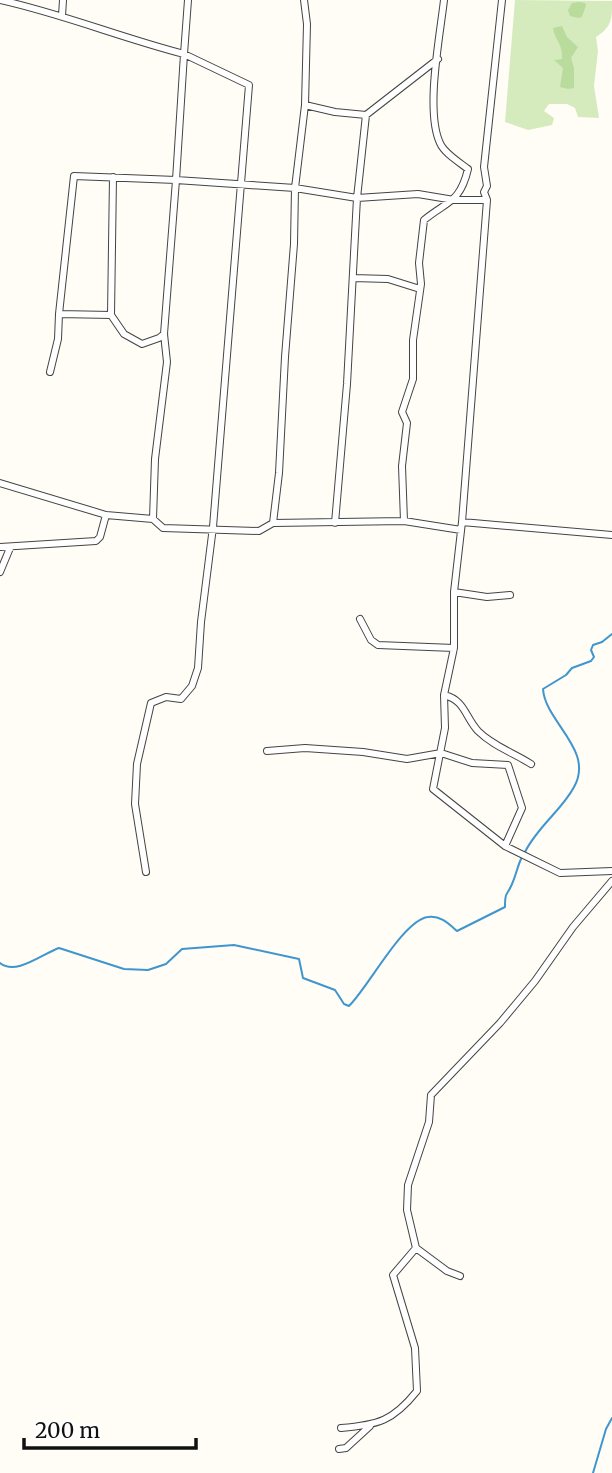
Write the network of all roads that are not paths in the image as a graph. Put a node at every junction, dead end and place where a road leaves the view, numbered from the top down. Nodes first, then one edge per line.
1 (0, 0) edge
2 (63, 0) edge
3 (188, 0) edge
4 (304, 0) edge
5 (444, 0) edge
6 (502, 0) edge
7 (62, 16) junction
8 (184, 54) junction
9 (438, 59) junction
10 (305, 105) junction
11 (366, 115) junction
12 (113, 177) junction
13 (176, 180) junction
14 (242, 184) junction
15 (295, 188) junction
16 (357, 198) junction
17 (454, 200) junction
18 (487, 200) junction
19 (353, 278) junction
20 (420, 289) junction
21 (59, 314) junction
22 (111, 315) junction
23 (164, 334) junction
24 (50, 372) dead end
25 (0, 482) edge
26 (106, 515) junction
27 (153, 519) junction
28 (404, 520) junction
29 (462, 522) junction
30 (273, 523) junction
31 (335, 523) junction
32 (213, 527) junction
33 (461, 530) junction
34 (612, 535) edge
35 (0, 547) edge
36 (10, 548) junction
37 (0, 572) edge
38 (454, 592) junction
39 (510, 595) dead end
40 (360, 619) dead end
41 (454, 648) junction
42 (444, 695) junction
43 (267, 751) dead end
44 (441, 752) junction
45 (531, 764) dead end
46 (505, 846) junction
47 (612, 871) edge
48 (146, 872) dead end
49 (612, 881) edge
50 (416, 1248) junction
51 (460, 1276) dead end
52 (370, 1426) junction
53 (341, 1428) dead end
54 (338, 1449) dead end

1 - 7 street
2 - 7 street
3 - 8 street
4 - 10 street
5 - 9 street
6 - 18 street
7 - 8 street
8 - 13 street
8 - 14 street
9 - 11 street
9 - 17 street
10 - 11 street
10 - 15 street
11 - 16 street
12 - 13 street
12 - 21 street
12 - 22 street
13 - 14 street
13 - 23 street
14 - 15 street
14 - 32 street
15 - 16 street
15 - 30 street
16 - 17 street
16 - 19 street
17 - 18 street
17 - 20 street
18 - 29 street
19 - 20 street
19 - 31 street
20 - 28 street
21 - 22 street
21 - 24 street
22 - 23 street
23 - 27 street
25 - 26 street
26 - 27 street
26 - 36 street
27 - 32 street
28 - 31 street
28 - 33 street
29 - 33 street
29 - 34 street
30 - 31 street
30 - 32 street
32 - 48 street
33 - 38 street
35 - 36 street
36 - 37 street
38 - 39 street
38 - 41 street
40 - 41 street
41 - 42 street
42 - 44 street
42 - 45 street
43 - 44 street
44 - 46 street
44 - 46 street
46 - 47 street
49 - 50 street
50 - 51 street
50 - 52 street
52 - 53 street
52 - 54 street

